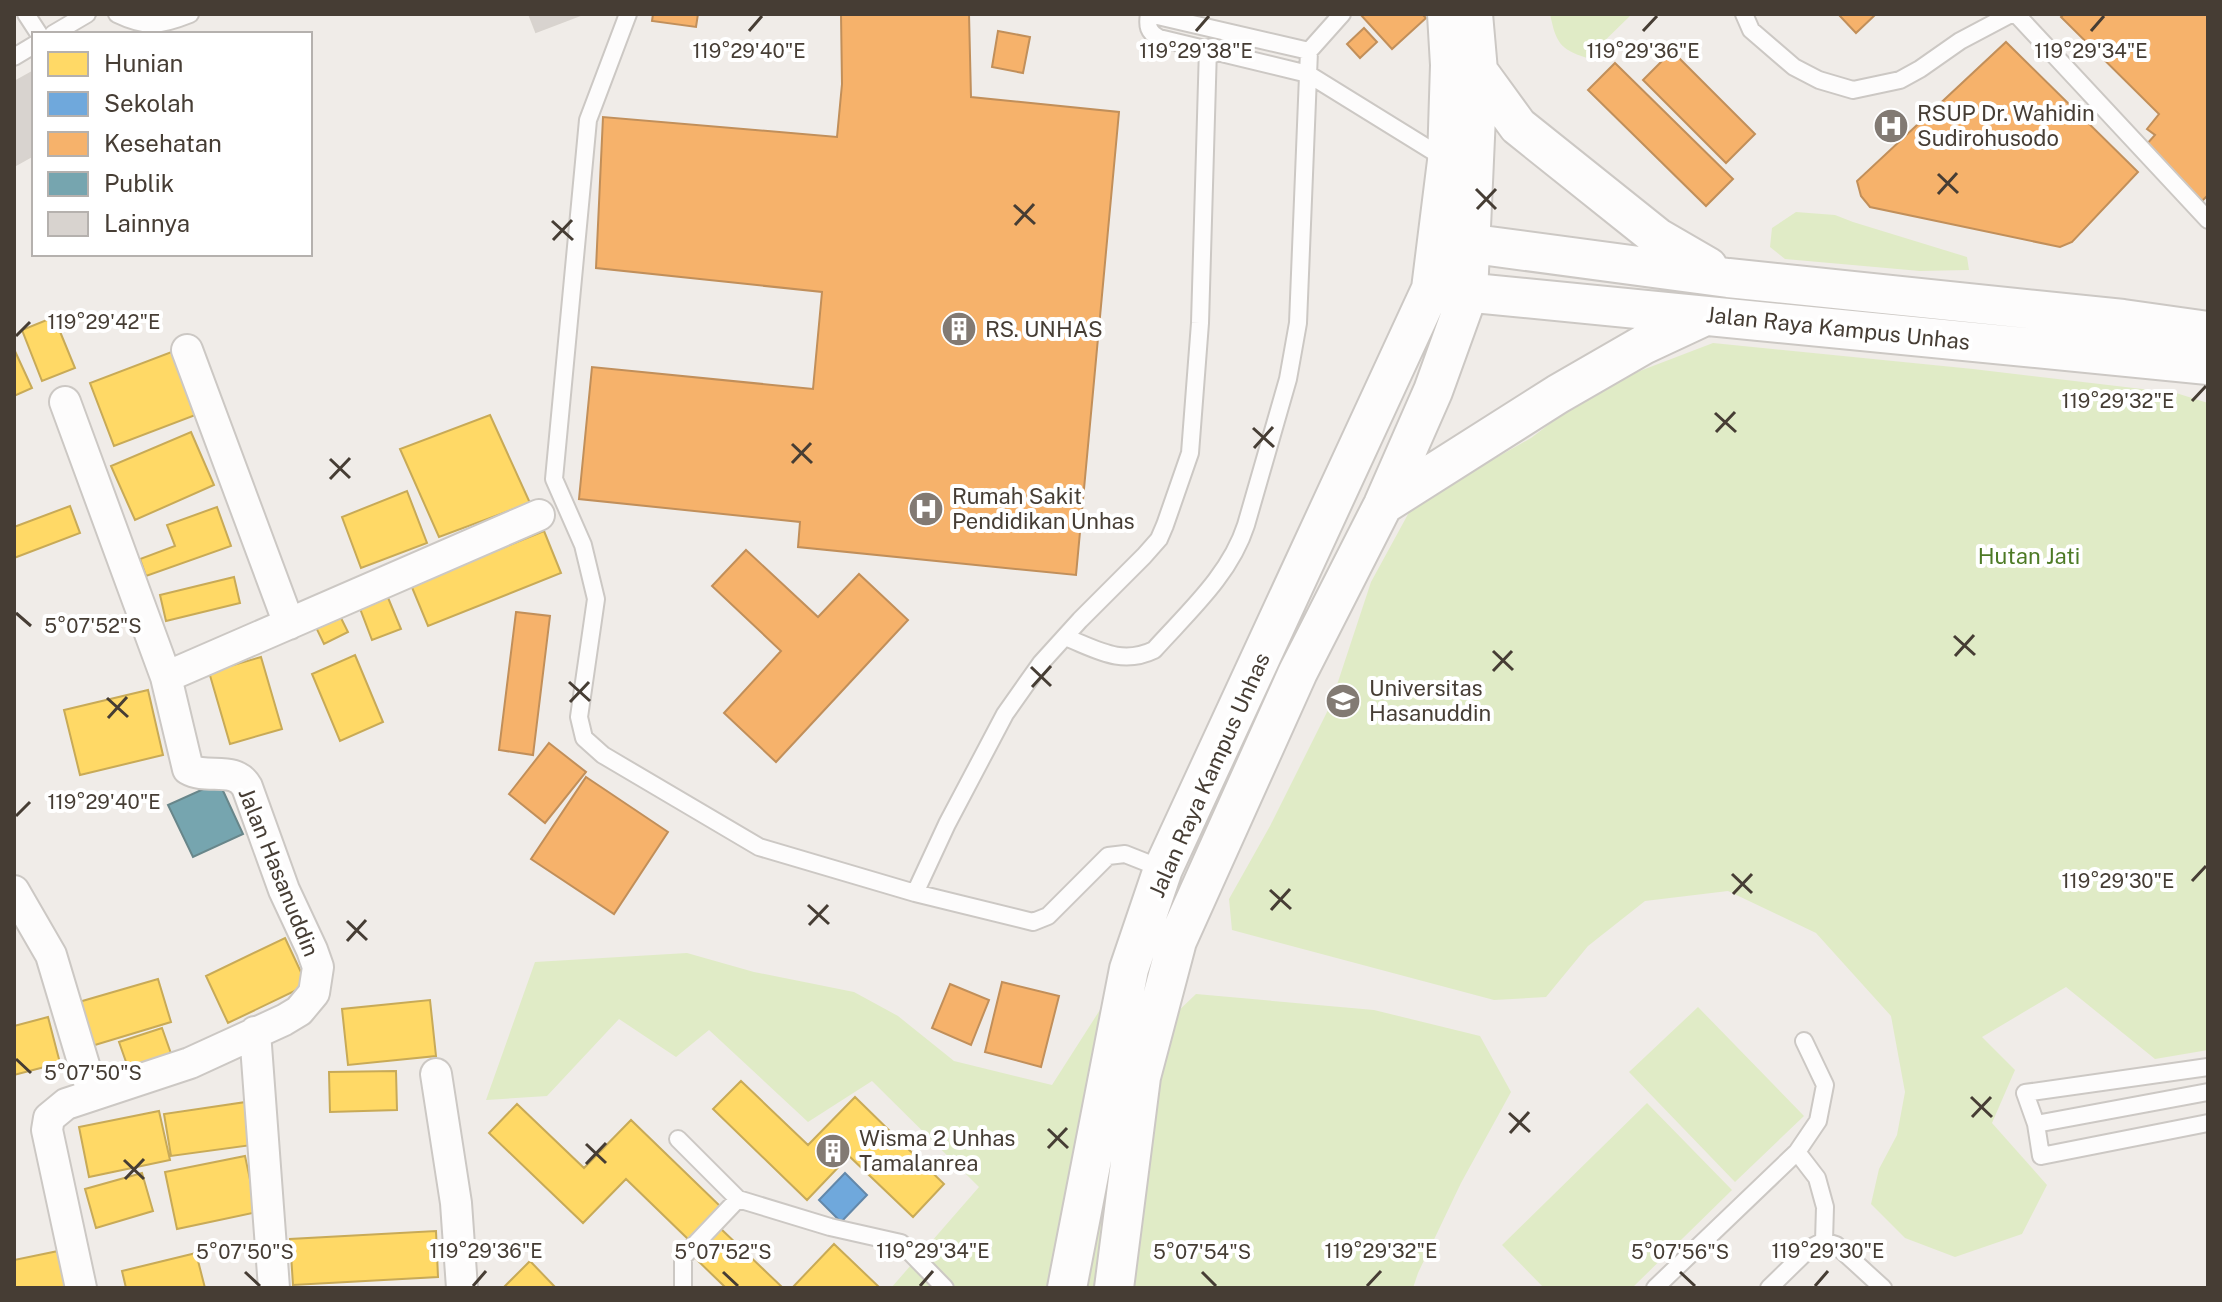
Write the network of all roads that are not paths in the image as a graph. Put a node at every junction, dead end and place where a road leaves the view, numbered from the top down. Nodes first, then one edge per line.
1 (26, 14) edge
2 (87, 14) edge
3 (117, 14) edge
4 (190, 14) edge
5 (628, 14) edge
6 (1149, 14) edge
7 (1342, 14) edge
8 (1447, 14) edge
9 (1473, 14) edge
10 (1744, 14) edge
11 (2013, 14) edge
12 (38, 32) edge
13 (56, 32) edge
14 (32, 46) edge
15 (1208, 48) junction
16 (1309, 51) junction
17 (14, 57) edge
18 (1478, 71) junction
19 (1308, 74) junction
20 (1447, 161) junction
21 (2208, 220) edge
22 (1454, 241) junction
23 (1728, 278) junction
24 (1450, 291) junction
25 (1706, 316) junction
26 (2207, 335) edge
27 (187, 350) dead end
28 (65, 402) dead end
29 (1383, 505) junction
30 (539, 515) dead end
31 (289, 624) junction
32 (1065, 637) junction
33 (166, 677) junction
34 (1162, 872) junction
35 (1200, 889) junction
36 (14, 891) edge
37 (915, 893) junction
38 (255, 1032) junction
39 (1804, 1041) dead end
40 (2208, 1067) edge
41 (436, 1074) dead end
42 (2208, 1092) edge
43 (93, 1095) junction
44 (2208, 1123) edge
45 (2036, 1124) junction
46 (678, 1139) dead end
47 (1797, 1152) junction
48 (738, 1199) junction
49 (1824, 1241) junction
50 (81, 1288) edge
51 (274, 1288) edge
52 (462, 1288) edge
53 (683, 1288) edge
54 (945, 1288) edge
55 (1067, 1288) edge
56 (1114, 1288) edge
57 (1655, 1288) edge
58 (1769, 1288) edge
59 (1883, 1288) edge

1 - 12 lane
2 - 13 lane
3 - 4 lane
5 - 37 lane
6 - 15 lane
6 - 16 lane
7 - 16 lane
8 - 20 street, Jalan Raya Kampus Unhas
9 - 18 street, Jalan Raya Kampus Unhas
10 - 11 lane
11 - 21 lane
14 - 17 lane
15 - 19 lane
15 - 32 lane
16 - 19 lane
18 - 22 street, Jalan Raya Kampus Unhas
18 - 23 street
19 - 20 lane
19 - 32 lane
20 - 22 street, Jalan Raya Kampus Unhas
22 - 23 street, Jalan Raya Kampus Unhas
22 - 24 street, Jalan Raya Kampus Unhas
23 - 26 street, Jalan Raya Kampus Unhas
24 - 25 street, Jalan Raya Kampus Unhas
24 - 29 street, Jalan Raya Kampus Unhas
24 - 34 street, Jalan Raya Kampus Unhas
25 - 26 street, Jalan Raya Kampus Unhas
25 - 29 street
27 - 31 street
28 - 33 street
29 - 35 street, Jalan Raya Kampus Unhas
30 - 31 street
31 - 33 street
32 - 37 lane
33 - 38 street, Jalan Hasanuddin
34 - 35 street
34 - 37 lane
34 - 55 street, Jalan Raya Kampus Unhas
35 - 56 street, Jalan Raya Kampus Unhas
36 - 43 street
38 - 43 street, Jalan Hasanuddin
38 - 51 street
39 - 47 lane
40 - 45 lane
41 - 52 street
42 - 45 lane
43 - 50 street, Jalan Hasanuddin
44 - 45 lane
46 - 48 lane
47 - 49 lane
47 - 57 lane
48 - 53 lane
48 - 54 lane
49 - 58 lane
49 - 59 lane

